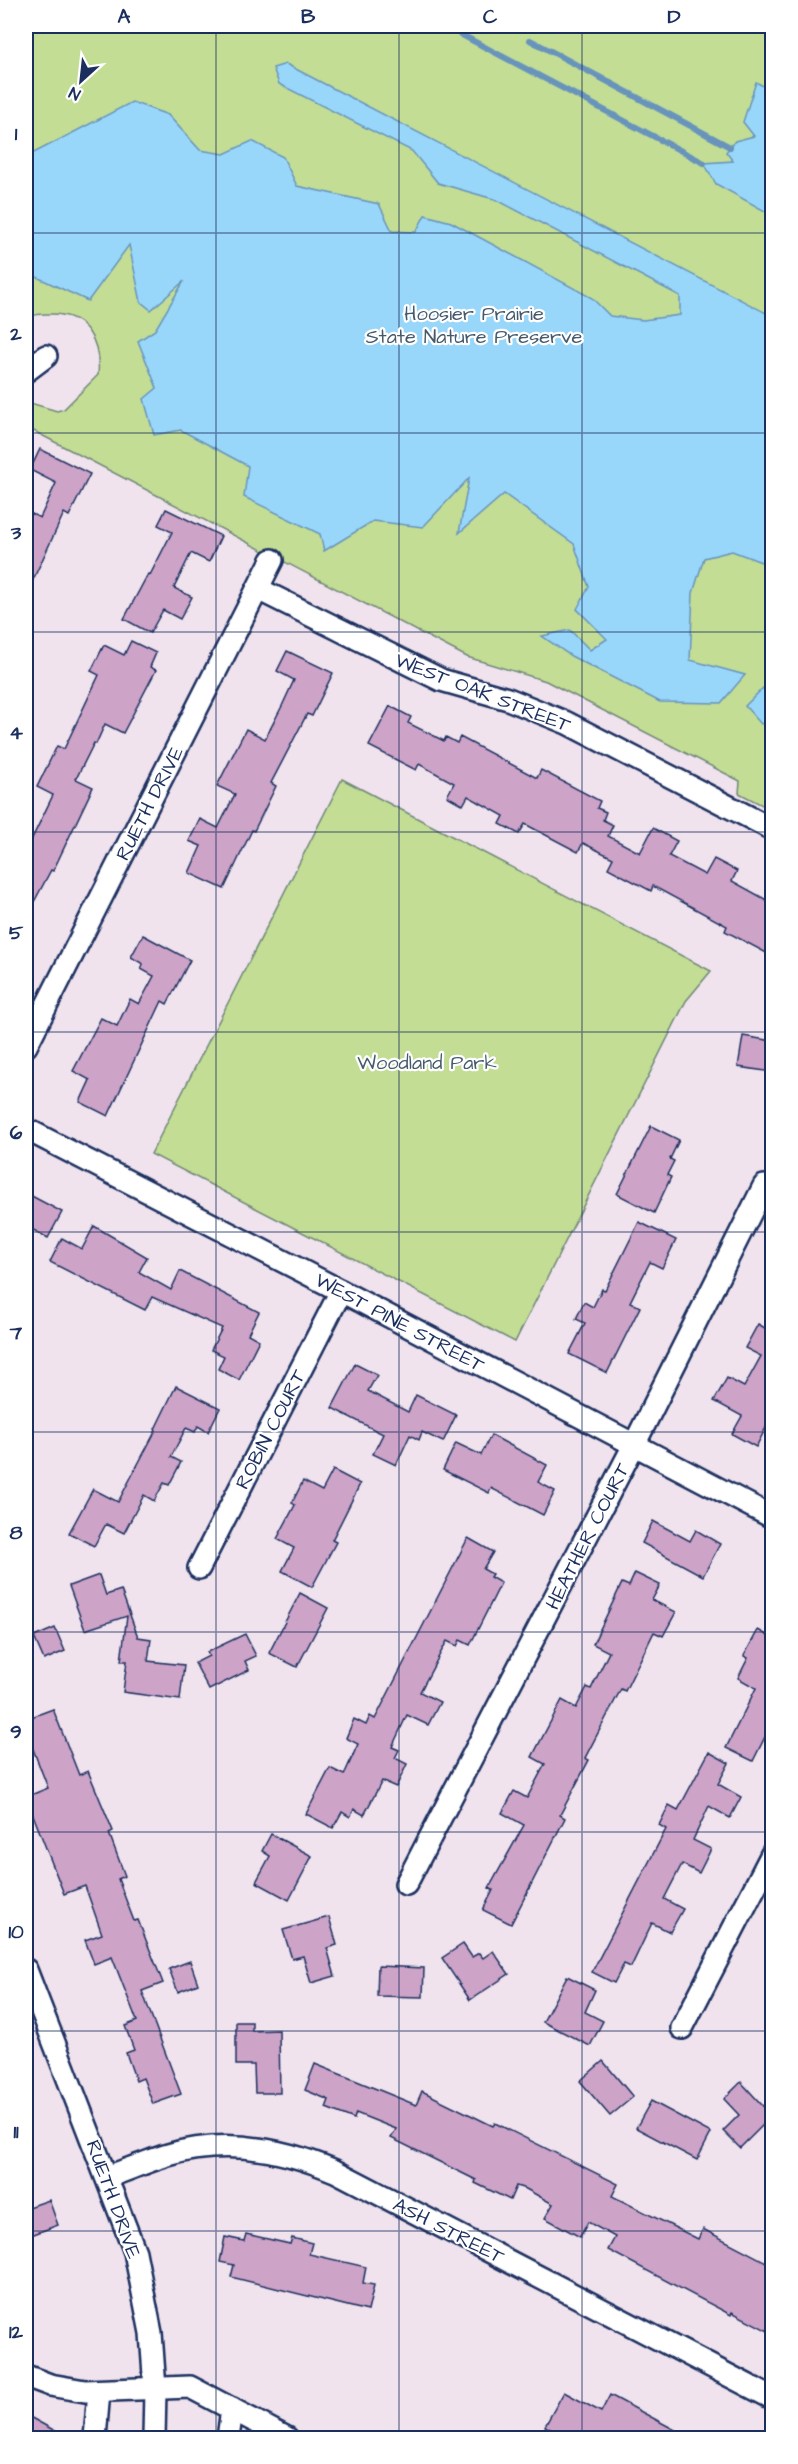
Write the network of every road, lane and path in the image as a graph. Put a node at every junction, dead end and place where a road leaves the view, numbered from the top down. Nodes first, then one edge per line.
1 (46, 356) dead end
2 (26, 371) edge
3 (272, 560) dead end
4 (258, 589) junction
5 (772, 829) edge
6 (26, 1046) edge
7 (26, 1129) edge
8 (764, 1186) dead end
9 (341, 1291) junction
10 (634, 1445) junction
11 (772, 1517) edge
12 (199, 1568) dead end
13 (772, 1854) edge
14 (406, 1884) dead end
15 (26, 1970) edge
16 (682, 2028) dead end
17 (107, 2177) junction
18 (26, 2376) edge
19 (154, 2389) junction
20 (99, 2391) junction
21 (772, 2398) edge
22 (232, 2409) junction
23 (95, 2439) edge
24 (154, 2439) edge
25 (228, 2439) edge
26 (287, 2439) edge

1 - 2 street
3 - 4 street, RUETH DRIVE
4 - 5 street, WEST OAK STREET
4 - 6 street, RUETH DRIVE
7 - 9 street, WEST PINE STREET
8 - 10 street, HEATHER COURT
9 - 10 street, WEST PINE STREET
9 - 12 street, ROBIN COURT
10 - 11 street, WEST PINE STREET
10 - 14 street, HEATHER COURT
13 - 16 street
15 - 17 street, RUETH DRIVE
17 - 19 street, RUETH DRIVE
17 - 21 street, ASH STREET
18 - 20 street
19 - 20 street
19 - 22 street
19 - 24 street, RUETH DRIVE
20 - 23 street
22 - 25 street
22 - 26 street

